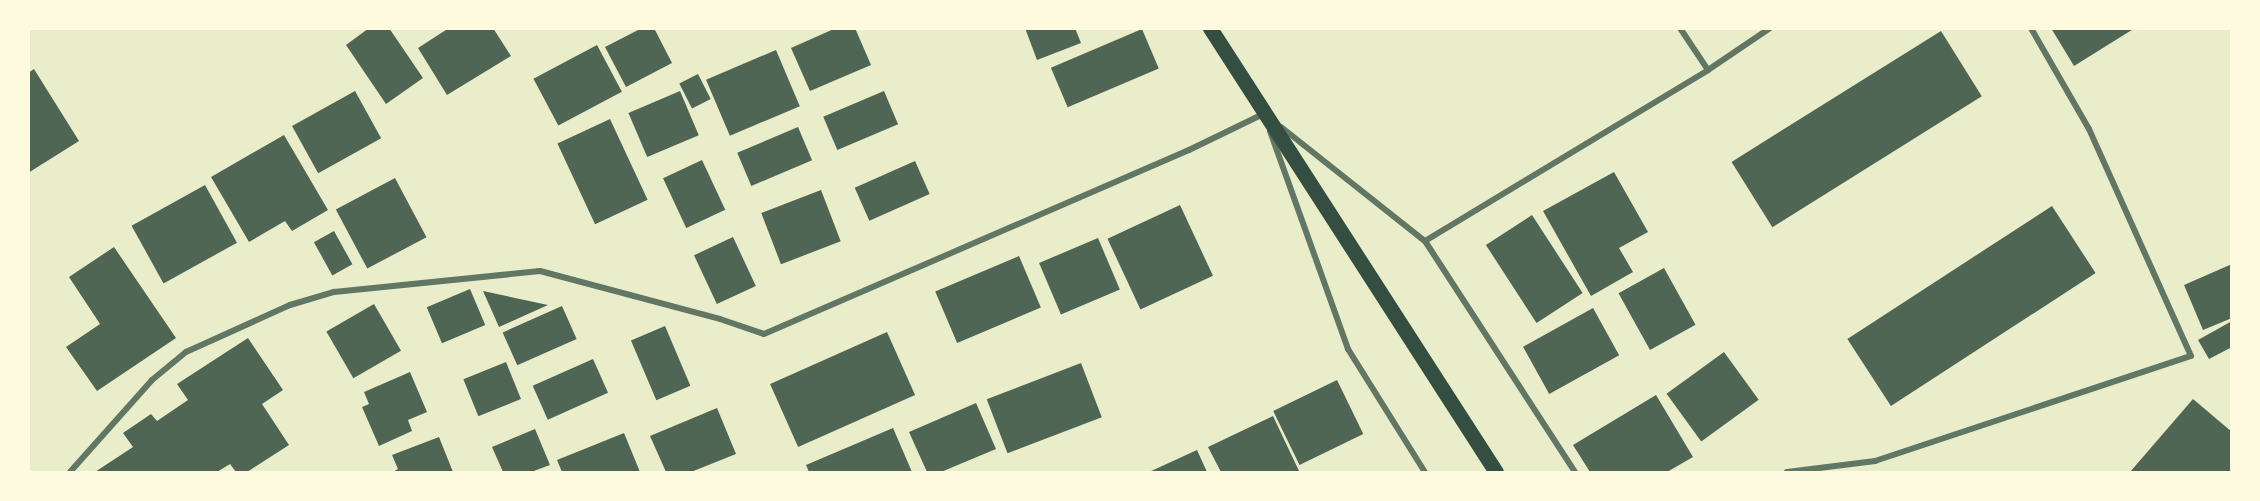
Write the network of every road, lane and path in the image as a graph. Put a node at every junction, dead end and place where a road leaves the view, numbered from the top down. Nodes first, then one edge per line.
1 (1210, 28) edge
2 (1680, 28) edge
3 (1770, 28) edge
4 (2031, 28) edge
5 (1708, 70) junction
6 (1263, 114) junction
7 (1425, 241) junction
8 (70, 472) edge
9 (1425, 472) edge
10 (1496, 472) edge
11 (1575, 472) edge
12 (1787, 472) edge

1 - 6 main road
2 - 5 street
3 - 5 street
4 - 12 street
5 - 7 street
6 - 7 street
6 - 8 street
6 - 9 street
6 - 10 main road
7 - 11 street

